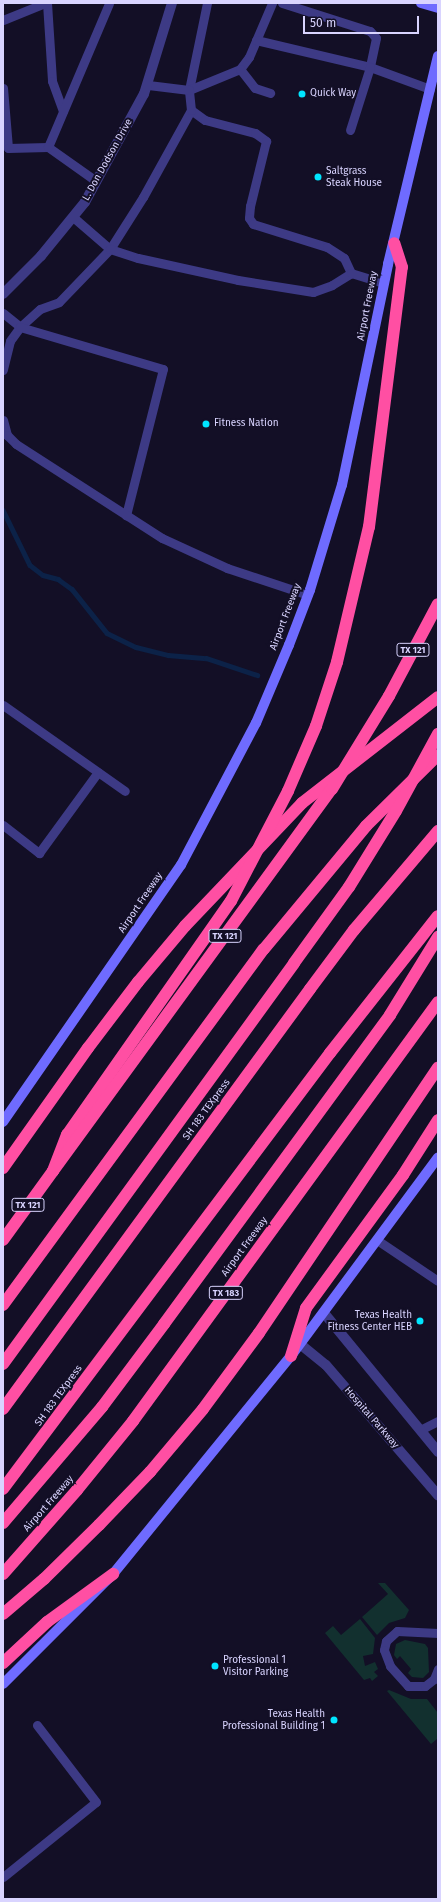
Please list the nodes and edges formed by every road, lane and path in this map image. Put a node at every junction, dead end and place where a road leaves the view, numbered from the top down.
1 (46, 3) edge
2 (109, 3) edge
3 (172, 3) edge
4 (207, 3) edge
5 (272, 3) edge
6 (282, 3) edge
7 (420, 3) edge
8 (438, 8) edge
9 (3, 20) edge
10 (256, 40) junction
11 (438, 56) edge
12 (370, 67) junction
13 (240, 69) junction
14 (148, 85) junction
15 (3, 88) edge
16 (189, 90) junction
17 (430, 90) junction
18 (270, 93) dead end
19 (190, 110) junction
20 (63, 111) junction
21 (350, 130) dead end
22 (48, 147) junction
23 (6, 148) edge
24 (96, 181) junction
25 (73, 217) junction
26 (394, 243) junction
27 (110, 248) junction
28 (351, 273) junction
29 (384, 283) junction
30 (3, 294) edge
31 (3, 313) edge
32 (20, 327) junction
33 (3, 370) edge
34 (3, 420) edge
35 (126, 515) junction
36 (308, 595) junction
37 (438, 604) edge
38 (438, 696) edge
39 (3, 705) edge
40 (438, 734) edge
41 (438, 755) edge
42 (98, 772) junction
43 (125, 791) dead end
44 (3, 825) edge
45 (438, 831) edge
46 (438, 916) edge
47 (438, 937) edge
48 (438, 1002) edge
49 (438, 1068) edge
50 (438, 1120) edge
51 (3, 1122) edge
52 (438, 1158) edge
53 (3, 1168) edge
54 (54, 1171) junction
55 (3, 1240) edge
56 (377, 1240) junction
57 (438, 1281) edge
58 (3, 1305) edge
59 (324, 1313) junction
60 (300, 1344) junction
61 (291, 1356) junction
62 (3, 1364) edge
63 (3, 1409) edge
64 (438, 1421) edge
65 (420, 1430) junction
66 (438, 1452) edge
67 (3, 1489) edge
68 (438, 1495) edge
69 (3, 1523) edge
70 (3, 1574) edge
71 (113, 1574) junction
72 (3, 1614) edge
73 (438, 1633) edge
74 (3, 1663) edge
75 (438, 1669) edge
76 (3, 1684) edge
77 (37, 1725) dead end
78 (3, 1877) edge

1 - 9 lane
1 - 20 lane
2 - 20 lane
3 - 14 street, L. Don Dodson Drive
4 - 16 lane
5 - 10 lane
6 - 12 lane
7 - 8 main road
10 - 12 lane
10 - 13 lane
11 - 17 main road, Airport Freeway
12 - 17 lane
12 - 21 lane
13 - 16 lane
13 - 18 lane
14 - 16 lane
14 - 24 street, L. Don Dodson Drive
15 - 23 lane
16 - 19 lane
17 - 26 main road, Airport Freeway
19 - 27 lane
19 - 28 lane
20 - 22 lane
22 - 23 lane
22 - 24 lane
24 - 25 street, L. Don Dodson Drive
25 - 27 lane
25 - 30 street, L. Don Dodson Drive
26 - 29 main road, Airport Freeway
26 - 54 highway, bridge
27 - 28 lane
27 - 32 lane
28 - 29 lane
29 - 36 main road, Airport Freeway
31 - 32 lane
32 - 33 lane
32 - 35 lane
34 - 35 lane
35 - 36 lane
36 - 51 main road, Airport Freeway
37 - 54 highway, TX 121, bridge
38 - 53 highway
39 - 42 lane
40 - 62 highway, bridge
41 - 58 highway
42 - 43 lane
42 - 44 lane
45 - 63 highway, SH 183 TEXpress
46 - 67 highway, SH 183 TEXpress
47 - 69 highway
48 - 70 highway, Airport Freeway / TX 183
49 - 72 highway
50 - 61 highway
52 - 56 main road
54 - 55 highway, TX 121
56 - 57 lane
56 - 59 main road
59 - 60 main road
59 - 65 street
60 - 61 main road
60 - 68 street, Hospital Parkway
61 - 71 main road
64 - 65 lane
65 - 66 street
71 - 74 highway
71 - 76 main road
73 - 75 lane
77 - 78 lane

